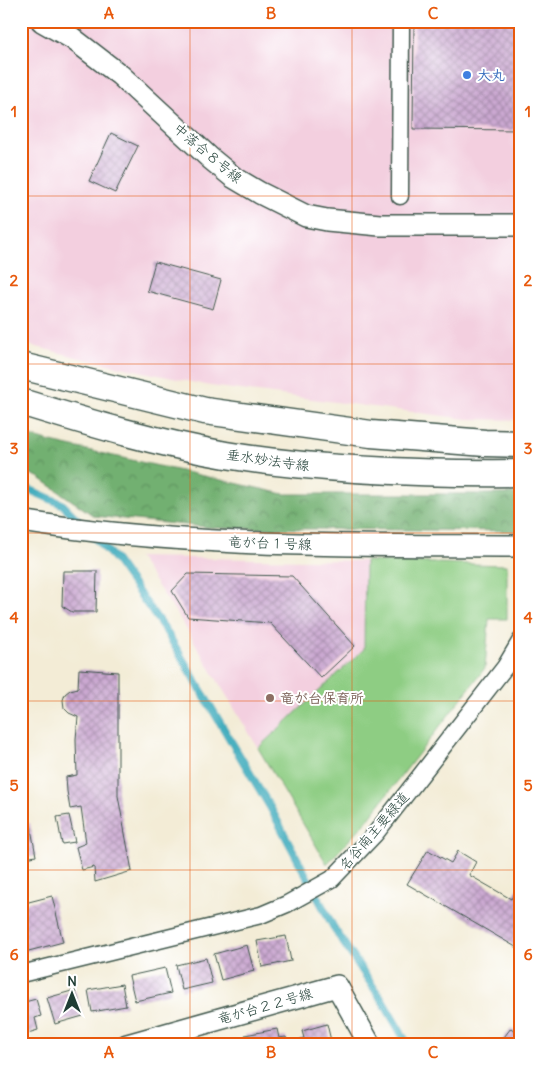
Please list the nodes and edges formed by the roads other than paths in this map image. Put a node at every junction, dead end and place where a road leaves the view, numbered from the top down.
1 (42, 21) edge
2 (401, 21) edge
3 (400, 196) dead end
4 (521, 225) edge
5 (21, 366) edge
6 (21, 402) edge
7 (521, 444) edge
8 (521, 473) edge
9 (21, 521) edge
10 (521, 546) edge
11 (521, 640) edge
12 (21, 974) edge
13 (127, 1045) edge
14 (370, 1045) edge

1 - 4 street, 中落合８号線
2 - 3 street
5 - 7 street
6 - 8 street, 垂水妙法寺線
9 - 10 street, 竜が台１号線
11 - 12 street, 名谷南主要緑道
13 - 14 street, 竜が台２２号線

